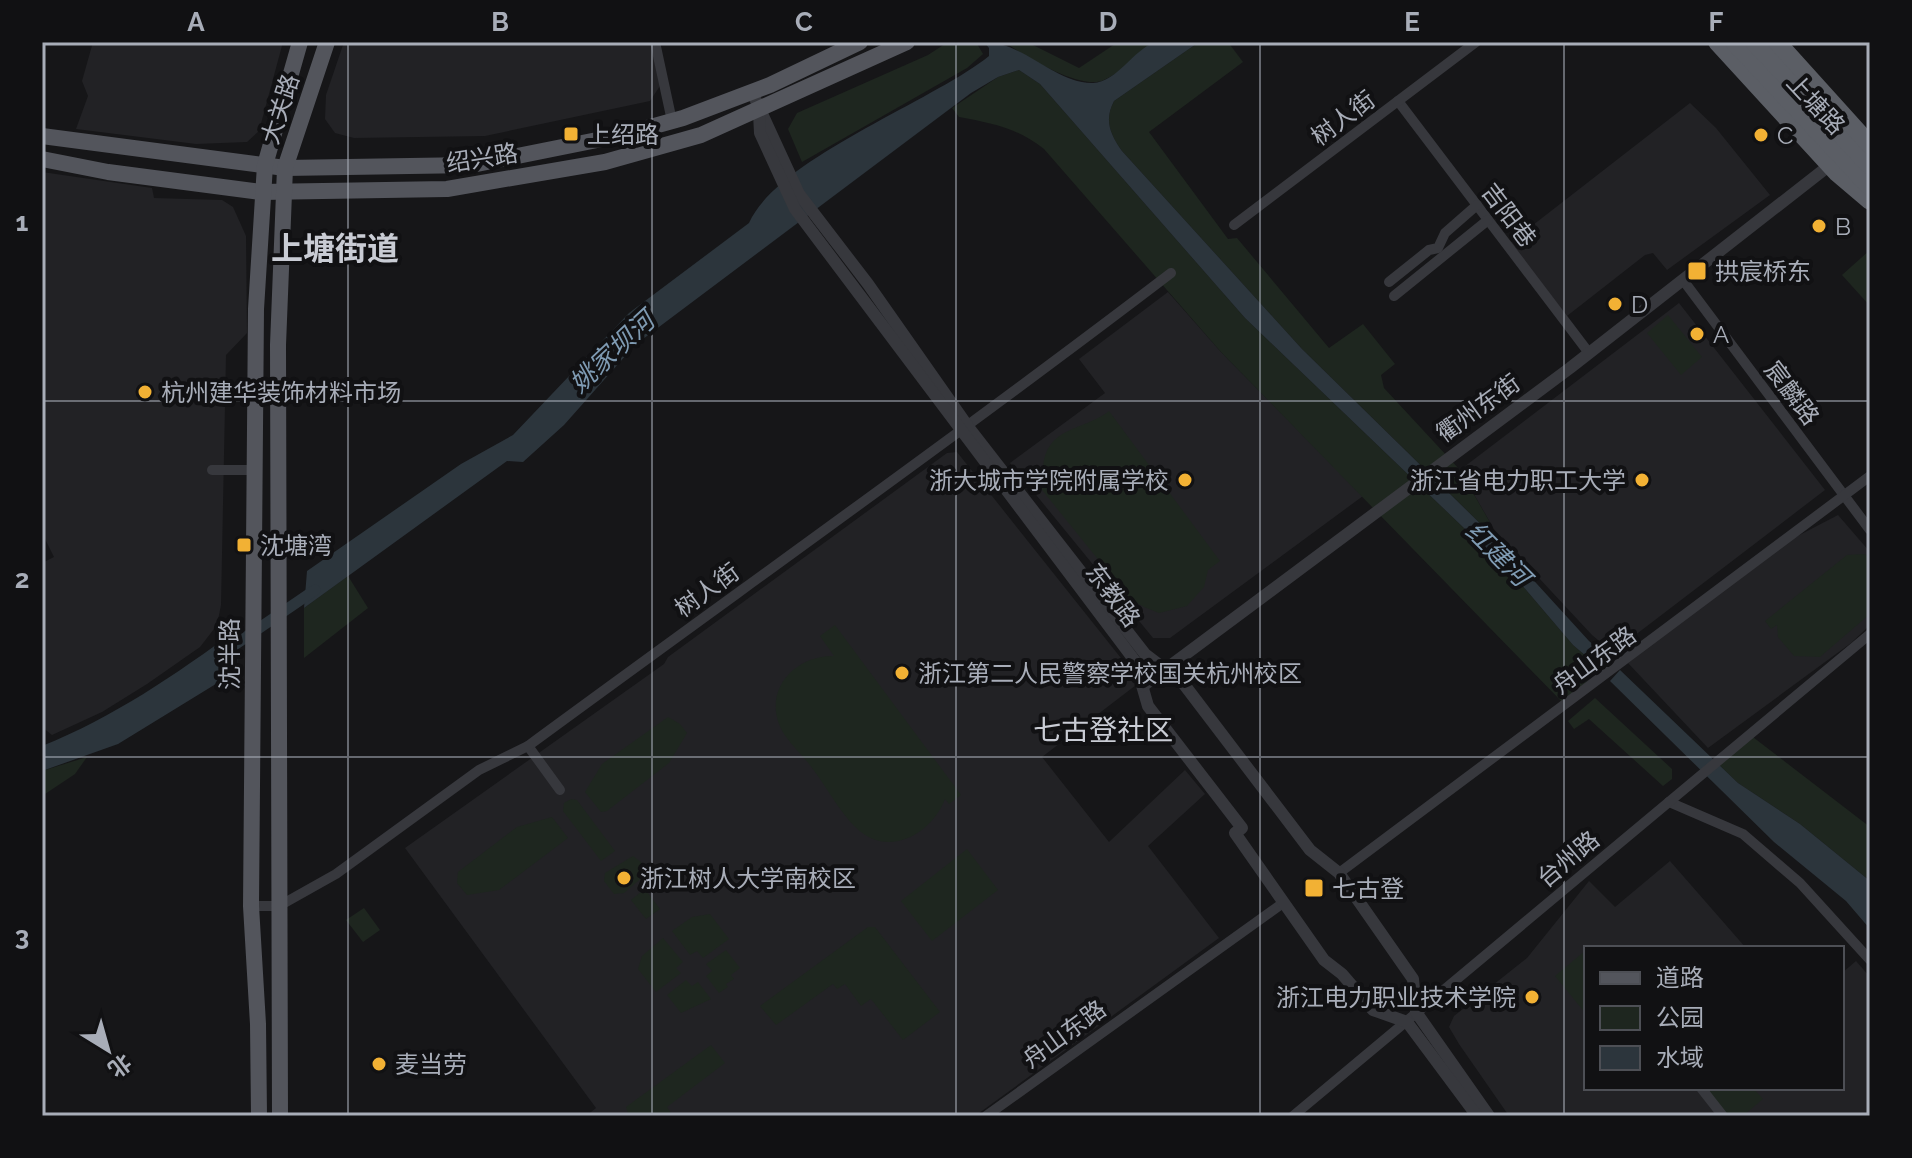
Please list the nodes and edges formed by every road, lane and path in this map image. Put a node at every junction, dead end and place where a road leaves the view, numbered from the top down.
1 (300, 42) edge
2 (327, 42) edge
3 (655, 42) edge
4 (860, 42) edge
5 (907, 42) edge
6 (1476, 42) edge
7 (1717, 42) edge
8 (1726, 42) edge
9 (1734, 42) edge
10 (1754, 42) edge
11 (1766, 42) edge
12 (1777, 42) edge
13 (752, 92) junction
14 (1398, 101) junction
15 (759, 111) junction
16 (672, 121) junction
17 (42, 136) edge
18 (1867, 143) edge
19 (42, 159) edge
20 (1836, 161) junction
21 (265, 165) junction
22 (1870, 166) edge
23 (285, 168) junction
24 (1870, 187) edge
25 (261, 192) junction
26 (286, 193) junction
27 (1870, 200) edge
28 (1477, 205) junction
29 (1488, 220) junction
30 (1234, 225) dead end
31 (1171, 273) dead end
32 (1683, 280) junction
33 (1389, 282) dead end
34 (1394, 296) dead end
35 (1589, 353) junction
36 (965, 430) junction
37 (212, 470) dead end
38 (254, 470) junction
39 (1870, 476) edge
40 (1844, 496) junction
41 (1870, 530) edge
42 (1870, 634) edge
43 (1165, 670) junction
44 (1143, 686) junction
45 (528, 746) junction
46 (560, 790) dead end
47 (1669, 802) junction
48 (1339, 873) junction
49 (1283, 903) junction
50 (251, 906) junction
51 (279, 906) junction
52 (1870, 960) edge
53 (1412, 1017) junction
54 (1703, 1090) edge
55 (259, 1116) edge
56 (280, 1116) edge
57 (986, 1116) edge
58 (1293, 1116) edge
59 (1477, 1116) edge
60 (1489, 1116) edge
61 (1723, 1116) edge

1 - 21 main road, 大关路
2 - 23 main road, 大关路
3 - 16 street
4 - 13 main road, 绍兴路
5 - 15 main road, 绍兴路
6 - 14 street, 树人街
7 - 27 highway, bridge
8 - 20 main road, 上塘路
9 - 24 highway, bridge
10 - 22 highway, bridge
11 - 18 main road, 上塘路
12 - 18 highway, bridge
13 - 15 street, 东教路
13 - 16 main road, 绍兴路
14 - 28 street, 吉阳巷
14 - 30 street, 树人街
15 - 26 main road, 绍兴路
15 - 36 street, 东教路
16 - 23 main road, 绍兴路
17 - 21 main road, 绍兴路
18 - 20 street
19 - 25 main road, 绍兴路
20 - 27 main road, 上塘路
20 - 32 street, 衢州东街
21 - 23 main road, 绍兴路
21 - 25 main road, 大关路
23 - 26 main road, 大关路
25 - 26 main road, 绍兴路
25 - 38 main road, 沈半路
26 - 51 main road, 沈半路
28 - 29 street, 吉阳巷
28 - 33 street
29 - 34 street
29 - 35 street, 吉阳巷
31 - 36 street, 树人街
32 - 35 street, 衢州东街
32 - 40 street, 宸麟路
35 - 43 street, 衢州东街
36 - 43 street, 东教路
36 - 44 street, 东教路
36 - 45 street, 树人街
37 - 38 street
38 - 50 main road, 沈半路
39 - 40 street, 舟山东路
40 - 41 street, 宸麟路
40 - 48 street, 舟山东路
42 - 47 street, 台州路
43 - 44 street, 衢州东街
43 - 48 street, 东教路
44 - 49 street, 东教路
45 - 46 street
45 - 51 street, 树人街
47 - 52 street
47 - 53 street, 台州路
48 - 53 street, 东教路
49 - 53 street, 东教路
49 - 57 street, 舟山东路
50 - 51 street, 树人街
50 - 55 main road, 沈半路
51 - 56 main road, 沈半路
53 - 58 street, 台州路
53 - 59 street, 东教路
53 - 60 street, 东教路
54 - 61 street

